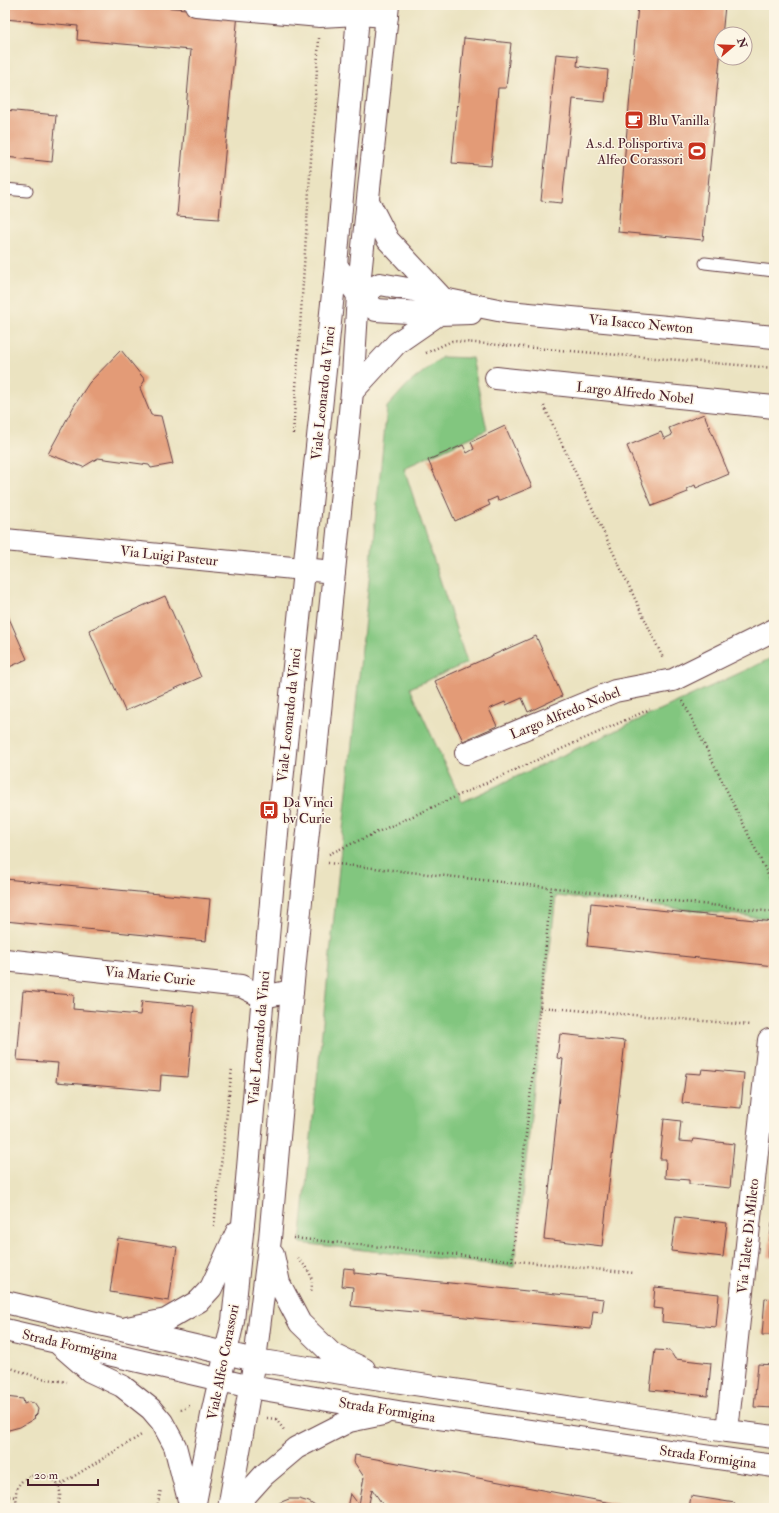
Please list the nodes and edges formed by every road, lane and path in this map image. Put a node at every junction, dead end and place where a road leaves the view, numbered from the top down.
1 (196, 5) edge
2 (358, 10) edge
3 (388, 11) edge
4 (320, 16) junction
5 (5, 190) edge
6 (27, 191) dead end
7 (368, 201) junction
8 (705, 263) dead end
9 (336, 265) junction
10 (774, 271) edge
11 (358, 295) junction
12 (441, 306) junction
13 (774, 337) edge
14 (422, 355) dead end
15 (774, 368) edge
16 (496, 378) dead end
17 (532, 382) junction
18 (352, 392) junction
19 (774, 407) edge
20 (293, 441) dead end
21 (5, 540) edge
22 (304, 569) junction
23 (334, 572) junction
24 (774, 630) edge
25 (673, 680) junction
26 (651, 708) dead end
27 (466, 753) dead end
28 (329, 854) dead end
29 (328, 863) dead end
30 (774, 887) edge
31 (551, 889) junction
32 (774, 912) edge
33 (5, 960) edge
34 (292, 991) junction
35 (263, 997) junction
36 (540, 1007) junction
37 (761, 1033) joint
38 (232, 1063) dead end
39 (244, 1214) junction
40 (213, 1233) dead end
41 (293, 1238) dead end
42 (270, 1239) junction
43 (296, 1256) dead end
44 (512, 1261) junction
45 (634, 1273) dead end
46 (310, 1296) dead end
47 (5, 1302) edge
48 (120, 1329) junction
49 (5, 1330) edge
50 (57, 1342) junction
51 (226, 1353) junction
52 (255, 1360) junction
53 (5, 1366) edge
54 (383, 1379) junction
55 (220, 1380) junction
56 (71, 1382) dead end
57 (250, 1387) junction
58 (404, 1413) junction
59 (148, 1431) dead end
60 (727, 1431) junction
61 (774, 1437) edge
62 (774, 1466) edge
63 (58, 1486) junction
64 (161, 1488) dead end
65 (5, 1496) edge
66 (16, 1497) junction
67 (19, 1508) edge
68 (57, 1508) edge
69 (157, 1508) edge
70 (191, 1508) edge
71 (194, 1508) edge
72 (229, 1508) edge
73 (237, 1508) edge

1 - 4 street, Viale Leonardo da Vinci
2 - 3 street, Viale Leonardo da Vinci
2 - 4 street, Viale Leonardo da Vinci
2 - 9 street, Viale Leonardo da Vinci
3 - 7 street, Viale Leonardo da Vinci
4 - 20 path
5 - 6 lane
7 - 11 street, Viale Leonardo da Vinci
7 - 12 street
8 - 10 lane
9 - 11 street
9 - 22 street, Viale Leonardo da Vinci
11 - 12 street, Via Isacco Newton
11 - 18 street, Viale Leonardo da Vinci
12 - 13 street, Via Isacco Newton
12 - 18 street
14 - 15 path
16 - 17 street, Largo Alfredo Nobel
17 - 19 street, Largo Alfredo Nobel
17 - 25 path
18 - 23 street, Viale Leonardo da Vinci
21 - 22 street, Via Luigi Pasteur
22 - 23 street, Via Luigi Pasteur
22 - 35 street, Viale Leonardo da Vinci
23 - 34 street, Viale Leonardo da Vinci
24 - 25 street, Largo Alfredo Nobel
25 - 27 street, Largo Alfredo Nobel
25 - 30 path
26 - 28 path
29 - 31 path
31 - 32 path
31 - 36 path
33 - 35 street, Via Marie Curie
34 - 35 street
34 - 42 street, Viale Leonardo da Vinci
35 - 39 street, Viale Leonardo da Vinci
36 - 37 path
36 - 44 path
37 - 60 street, Via Talete Di Mileto
38 - 40 path
39 - 48 street
39 - 51 street, Viale Alfeo Corassori
41 - 44 path
42 - 52 street, Viale Alfeo Corassori
42 - 54 street
43 - 46 path
44 - 45 path
47 - 48 street, Strada Formigina
48 - 51 street, Strada Formigina
49 - 50 street, Strada Formigina
50 - 55 street, Strada Formigina
50 - 70 street
51 - 52 street, Strada Formigina
51 - 55 street, Viale Alfeo Corassori
52 - 54 street, Strada Formigina
52 - 57 street, Viale Alfeo Corassori
53 - 56 path
54 - 60 street, Strada Formigina
55 - 57 street, Strada Formigina
55 - 71 street, Viale Alfeo Corassori
57 - 58 street, Strada Formigina
57 - 72 street, Viale Alfeo Corassori
58 - 62 street, Strada Formigina
58 - 73 street
59 - 63 path
60 - 61 street, Strada Formigina
63 - 66 path
63 - 68 path
64 - 69 path
65 - 66 path
66 - 67 path

